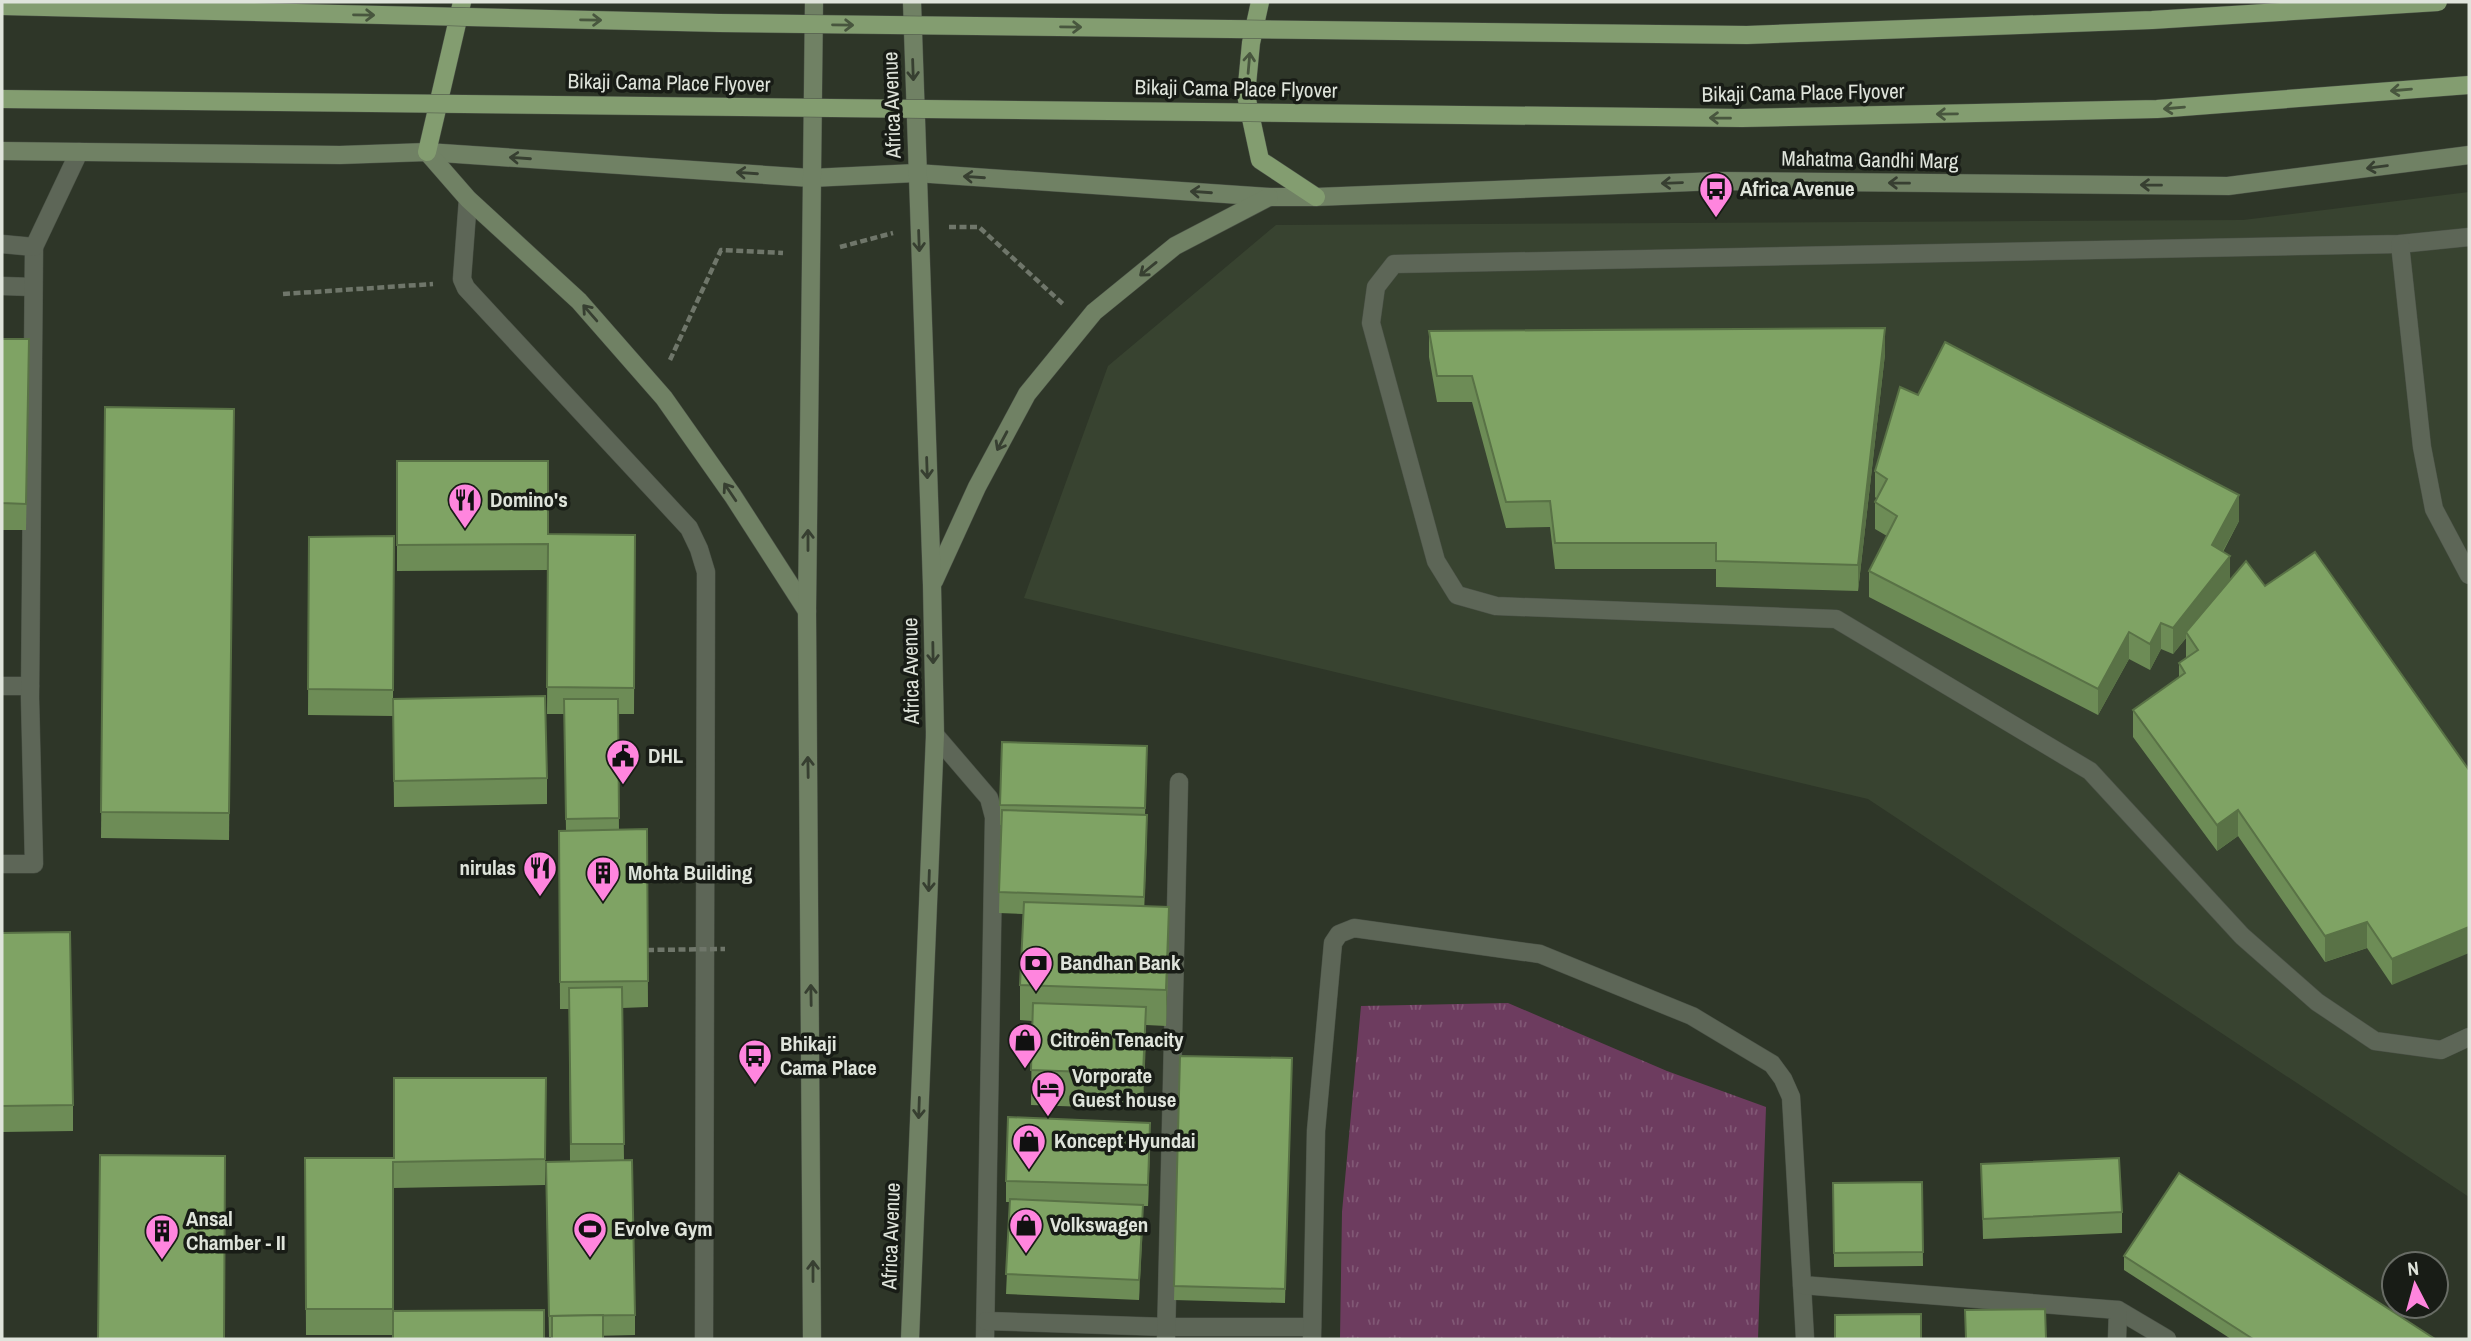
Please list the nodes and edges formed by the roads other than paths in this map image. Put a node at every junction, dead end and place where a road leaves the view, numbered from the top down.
1 (462, 2) edge
2 (814, 2) edge
3 (912, 2) edge
4 (1260, 2) edge
5 (2438, 2) edge
6 (2, 6) edge
7 (2469, 85) edge
8 (2, 99) edge
9 (2, 151) edge
10 (79, 152) junction
11 (426, 152) junction
12 (2469, 155) edge
13 (916, 173) junction
14 (811, 178) junction
15 (1269, 197) junction
16 (1316, 197) junction
17 (468, 199) junction
18 (2469, 237) edge
19 (2, 244) edge
20 (2400, 244) junction
21 (34, 247) junction
22 (2, 286) edge
23 (33, 287) junction
24 (2469, 575) edge
25 (932, 585) junction
26 (807, 611) junction
27 (2, 686) edge
28 (30, 686) junction
29 (935, 736) junction
30 (1180, 782) dead end
31 (2, 864) edge
32 (2469, 1037) edge
33 (1802, 1285) junction
34 (2118, 1310) junction
35 (986, 1321) junction
36 (1166, 1333) edge
37 (1312, 1333) edge
38 (704, 1339) edge
39 (812, 1339) edge
40 (909, 1339) edge
41 (985, 1339) edge
42 (1805, 1339) edge
43 (2118, 1339) edge
44 (2167, 1339) edge

1 - 11 main road
2 - 14 main road
3 -> 13 main road, Africa Avenue
16 -> 4 main road
6 -> 5 main road, bridge
7 -> 8 main road, Bikaji Cama Place Flyover, bridge
9 - 10 main road, Mahatma Gandhi Marg
10 - 11 main road, Mahatma Gandhi Marg
10 - 21 street
14 -> 11 main road, Mahatma Gandhi Marg
11 - 17 main road
12 -> 16 main road, Mahatma Gandhi Marg
13 - 14 main road, Mahatma Gandhi Marg
15 -> 13 main road, Mahatma Gandhi Marg
13 -> 25 main road, Africa Avenue
26 -> 14 main road
15 - 16 main road, Mahatma Gandhi Marg
15 -> 25 main road
26 -> 17 main road
17 - 38 street
18 - 20 street
19 - 21 street
20 - 24 street
20 - 32 street
21 - 23 street
22 - 23 street
23 - 28 street
25 -> 29 main road, Africa Avenue
39 -> 26 main road
27 - 28 street
28 - 31 street
29 - 35 street
29 -> 40 main road, Africa Avenue
30 - 36 street
33 - 34 street
33 - 37 street
33 - 42 street
34 - 43 street
34 - 44 street
35 - 36 street
35 - 41 street
36 - 37 street

